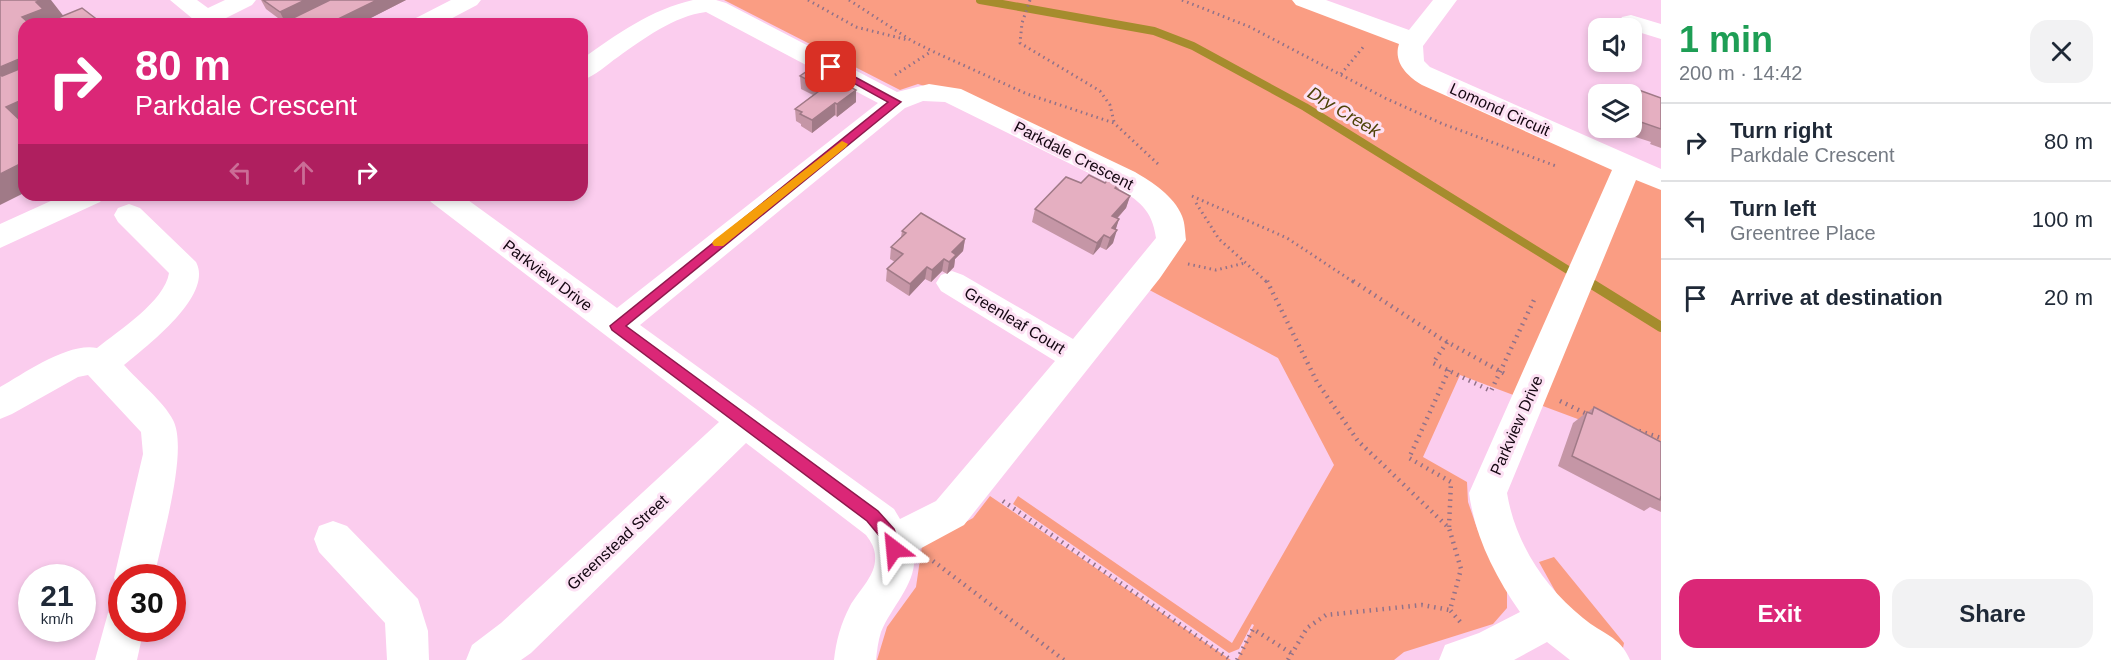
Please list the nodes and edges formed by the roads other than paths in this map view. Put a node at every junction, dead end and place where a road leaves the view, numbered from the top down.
1 (182, 0) edge
2 (244, 0) edge
3 (469, 0) edge
4 (1304, 0) edge
5 (1445, 0) edge
6 (206, 18) edge
7 (217, 18) edge
8 (434, 18) edge
9 (1642, 26) edge
10 (1661, 32) edge
11 (1415, 41) junction
12 (588, 67) edge
13 (895, 89) junction
14 (1628, 166) junction
15 (1661, 180) edge
16 (78, 201) edge
17 (449, 201) edge
18 (56, 212) junction
19 (129, 215) dead end
20 (0, 237) edge
21 (0, 247) edge
22 (952, 283) dead end
23 (617, 326) junction
24 (1078, 358) junction
25 (101, 365) junction
26 (0, 404) edge
27 (745, 421) junction
28 (333, 539) dead end
29 (892, 543) junction
30 (137, 564) edge
31 (1552, 617) junction
32 (120, 642) edge
33 (1473, 656) edge
34 (116, 660) edge
35 (408, 660) edge
36 (487, 660) edge
37 (855, 660) edge
38 (1609, 660) edge

1 - 6 street
2 - 7 street
3 - 8 street
4 - 11 street
5 - 11 street
9 - 10 street
11 - 14 street, Lomond Circuit
12 - 13 street
13 - 23 street, Parkdale Crescent
13 - 24 street, Parkdale Crescent
14 - 15 street, Lomond Circuit
14 - 31 street, Parkview Drive
16 - 18 street
17 - 23 street, Parkview Drive
18 - 20 street
18 - 21 street
19 - 25 street
22 - 24 street, Greenleaf Court
23 - 27 street, Parkview Drive
24 - 29 street, Parkdale Crescent
25 - 26 street
25 - 30 street
27 - 29 street, Parkview Drive
27 - 36 street, Greenstead Street
28 - 35 street
29 - 37 street
31 - 33 street
31 - 38 street, Parkview Drive
32 - 34 street

